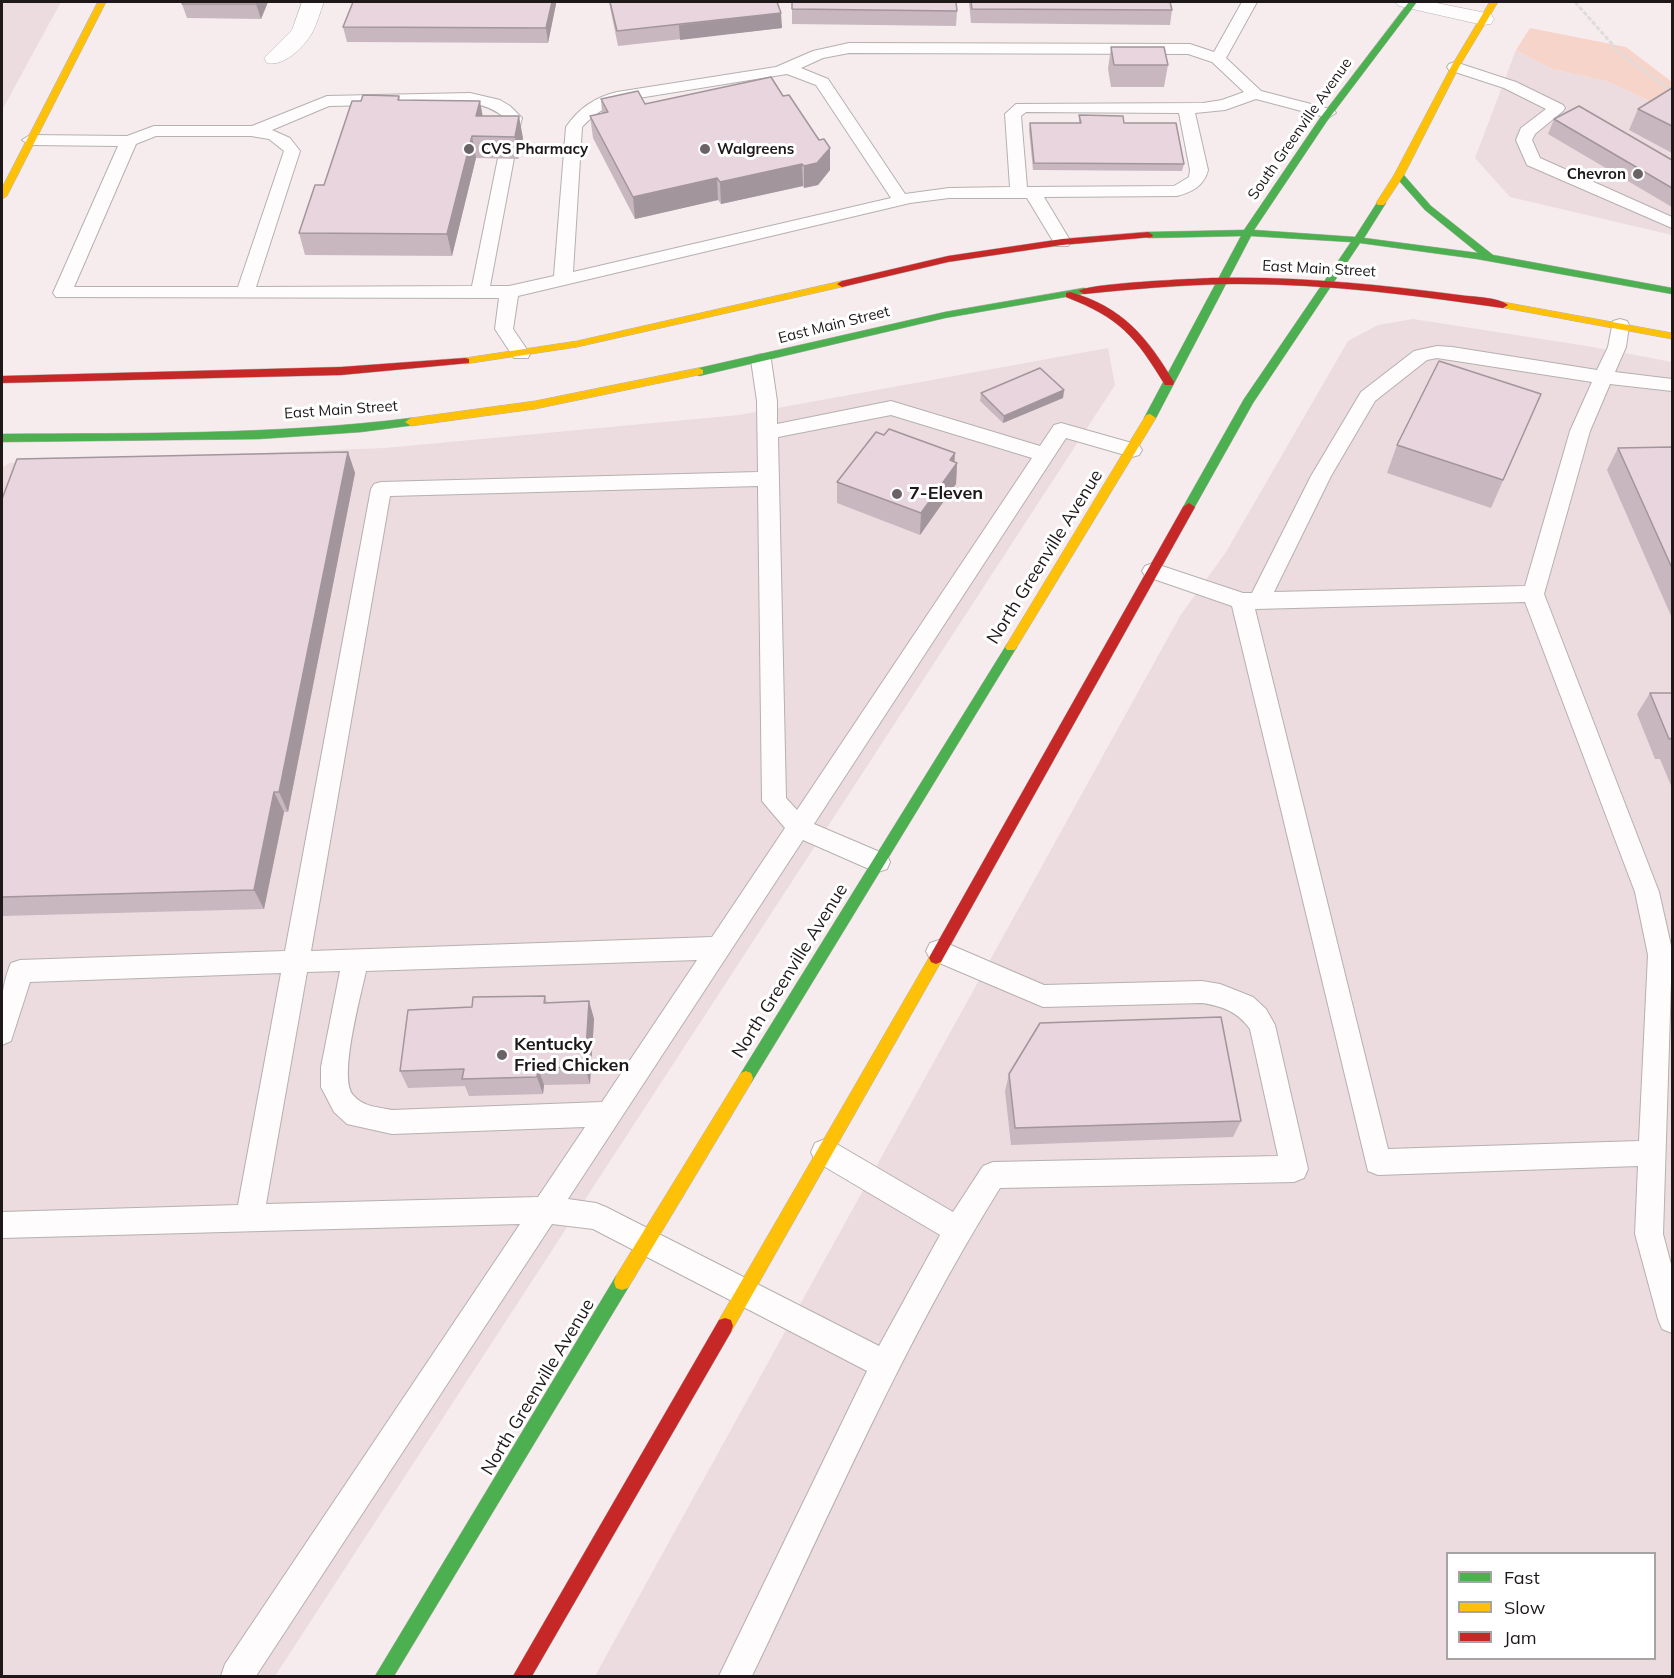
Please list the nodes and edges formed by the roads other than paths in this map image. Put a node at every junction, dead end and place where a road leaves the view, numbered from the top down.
1 (102, 2) edge
2 (313, 2) edge
3 (1249, 2) edge
4 (1411, 2) edge
5 (1488, 10) edge
6 (275, 58) dead end
7 (1218, 59) junction
8 (1455, 67) junction
9 (786, 69) junction
10 (1255, 94) junction
11 (1186, 108) junction
12 (1328, 112) junction
13 (255, 131) junction
14 (510, 138) edge
15 (30, 140) junction
16 (129, 141) junction
17 (506, 158) edge
18 (1399, 175) junction
19 (1026, 193) junction
20 (2, 196) edge
21 (901, 200) junction
22 (1672, 223) edge
23 (1248, 232) junction
24 (1062, 242) junction
25 (1356, 242) junction
26 (1490, 257) junction
27 (563, 280) junction
28 (1222, 282) junction
29 (1329, 285) junction
30 (1672, 291) edge
31 (509, 292) junction
32 (245, 293) junction
33 (480, 293) junction
34 (1065, 294) junction
35 (1620, 325) junction
36 (1672, 336) edge
37 (522, 359) junction
38 (761, 360) junction
39 (1602, 377) junction
40 (2, 380) edge
41 (1169, 382) junction
42 (1672, 386) edge
43 (768, 432) junction
44 (2, 438) edge
45 (1132, 450) junction
46 (1045, 455) junction
47 (768, 479) junction
48 (1153, 571) junction
49 (1533, 594) junction
50 (1250, 601) junction
51 (799, 828) junction
52 (878, 862) junction
53 (720, 948) junction
54 (939, 951) junction
55 (355, 961) junction
56 (296, 963) junction
57 (2, 1033) edge
58 (610, 1114) junction
59 (825, 1152) junction
60 (1652, 1153) junction
61 (546, 1210) junction
62 (250, 1217) junction
63 (2, 1225) edge
64 (958, 1230) junction
65 (646, 1242) junction
66 (744, 1293) junction
67 (1672, 1319) edge
68 (885, 1365) junction
69 (237, 1677) edge
70 (384, 1677) edge
71 (522, 1677) edge
72 (735, 1677) edge

1 - 15 main road
2 - 6 street
3 - 7 lane
4 - 5 street
4 - 12 main road, South Greenville Avenue
5 - 8 main road
7 - 9 lane
7 - 10 lane
8 - 18 main road
8 - 22 lane
9 - 21 lane
9 - 27 lane
10 - 11 lane
10 - 12 lane
11 - 19 lane
11 - 19 lane
12 - 23 main road, South Greenville Avenue
13 - 14 lane
13 - 16 lane
13 - 32 lane
15 - 16 lane
15 - 20 main road
16 - 32 lane
17 - 33 lane
18 - 25 main road
18 - 26 main road
19 - 21 lane
19 - 24 lane
21 - 27 lane
23 - 24 main road, East Main Street
23 - 25 main road, East Main Street
23 - 28 main road, South Greenville Avenue
24 - 37 main road, East Main Street
25 - 26 main road, East Main Street
25 - 29 main road
26 - 30 main road, East Main Street
27 - 31 lane
28 - 29 main road, East Main Street
28 - 34 main road, East Main Street
28 - 41 main road, North Greenville Avenue
29 - 35 main road, East Main Street
29 - 48 main road
31 - 33 lane
31 - 37 lane
32 - 33 lane
34 - 38 main road, East Main Street
34 - 41 main road
35 - 36 main road, East Main Street
35 - 39 lane
37 - 40 main road, East Main Street
38 - 43 lane
38 - 44 main road, East Main Street
39 - 42 lane
39 - 49 lane
39 - 50 lane
41 - 45 main road, North Greenville Avenue
43 - 46 lane
43 - 47 lane
45 - 46 lane
45 - 52 main road, North Greenville Avenue
46 - 51 lane
47 - 51 lane
47 - 56 lane
48 - 50 lane
48 - 54 main road
49 - 50 lane
49 - 60 lane
50 - 60 lane
51 - 52 lane
51 - 53 lane
52 - 65 main road, North Greenville Avenue
53 - 55 lane
53 - 58 lane
54 - 59 main road
54 - 64 lane
55 - 56 lane
55 - 58 lane
56 - 57 lane
56 - 62 lane
58 - 61 lane
59 - 64 lane
59 - 66 main road
60 - 67 lane
61 - 62 lane
61 - 65 lane
61 - 69 lane
62 - 63 lane
64 - 68 lane
65 - 66 lane
65 - 70 main road, North Greenville Avenue
66 - 68 lane
66 - 71 main road
68 - 72 lane

